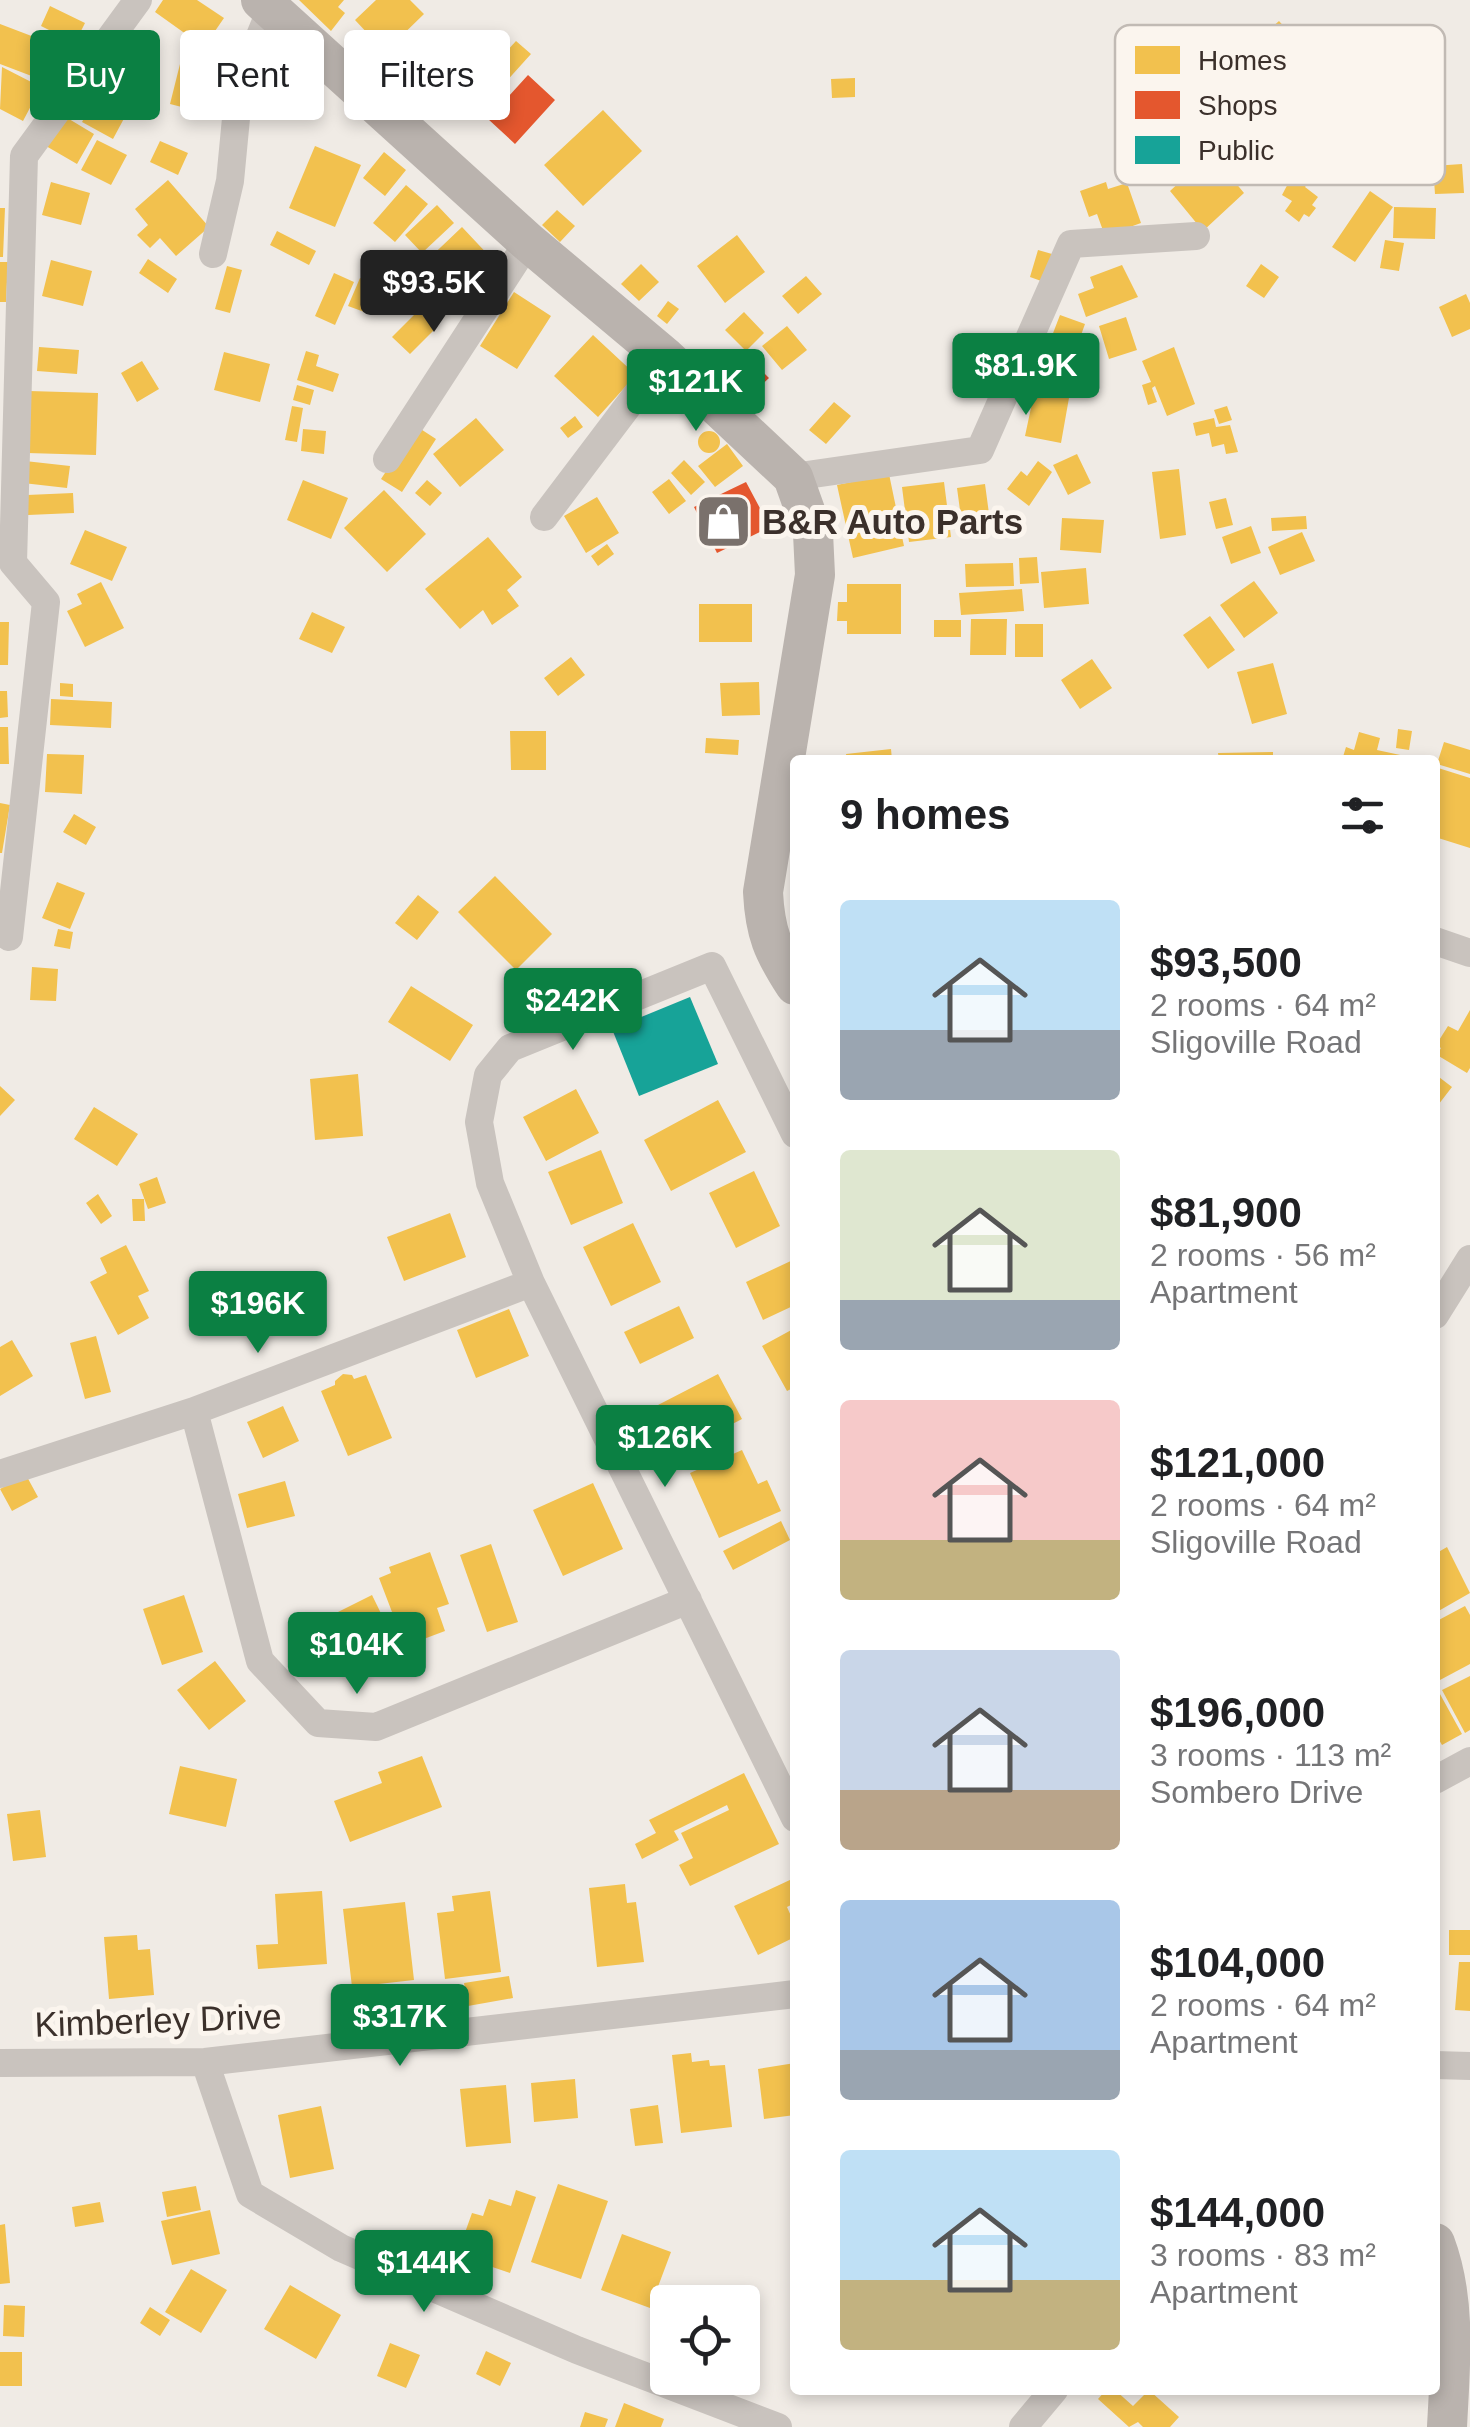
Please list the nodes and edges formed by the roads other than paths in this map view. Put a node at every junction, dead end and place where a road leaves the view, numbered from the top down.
1 (138, 0) edge
2 (266, 4) edge
3 (1196, 236) dead end
4 (528, 242) junction
5 (213, 254) dead end
6 (666, 357) junction
7 (387, 459) dead end
8 (793, 477) junction
9 (544, 517) dead end
10 (9, 937) dead end
11 (1440, 943) edge
12 (1470, 953) edge
13 (790, 977) edge
14 (790, 1124) edge
15 (1470, 1259) edge
16 (531, 1282) junction
17 (1440, 1308) edge
18 (194, 1411) junction
19 (0, 1474) edge
20 (688, 1600) junction
21 (1470, 1761) edge
22 (1440, 1777) edge
23 (790, 1808) edge
24 (790, 1995) edge
25 (205, 2062) junction
26 (0, 2064) edge
27 (1440, 2065) edge
28 (1470, 2066) edge
29 (1440, 2256) edge
30 (1460, 2339) edge
31 (1050, 2395) edge
32 (778, 2427) edge
33 (1023, 2427) edge
34 (1447, 2427) edge

1 - 10 street
2 - 4 street
2 - 5 street
3 - 8 street
4 - 6 street
4 - 7 street
6 - 8 street
6 - 9 street
8 - 13 street
11 - 12 street
14 - 16 street
15 - 17 street
16 - 18 street
16 - 20 street
18 - 19 street
18 - 20 street
20 - 23 street
21 - 22 street
24 - 25 street, Kimberley Drive
25 - 26 street, Kimberley Drive
25 - 32 street
27 - 28 street
29 - 30 street
30 - 34 street
31 - 33 street

